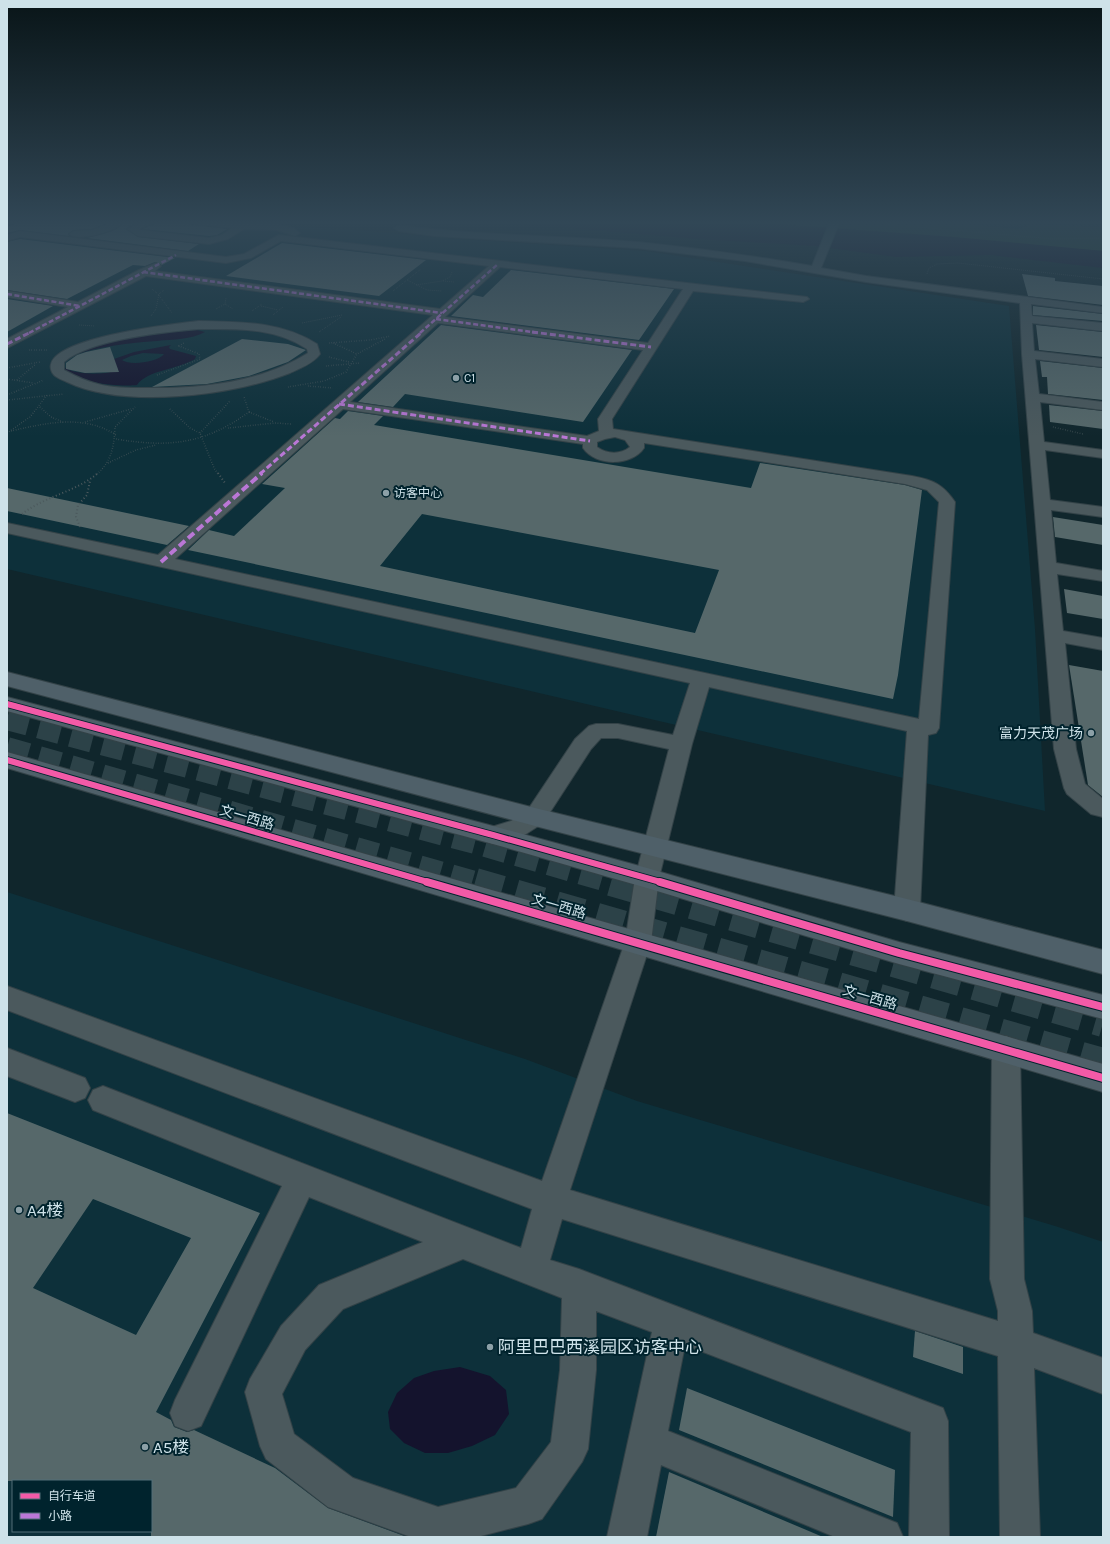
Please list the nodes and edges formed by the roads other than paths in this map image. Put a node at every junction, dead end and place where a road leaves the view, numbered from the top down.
1 (105, 293) edge
2 (291, 293) edge
3 (465, 293) edge
4 (686, 293) edge
5 (748, 293) edge
6 (970, 293) edge
7 (7, 294) edge
8 (804, 299) dead end
9 (1025, 300) junction
10 (80, 306) junction
11 (1103, 310) edge
12 (439, 316) junction
13 (1026, 319) junction
14 (1103, 327) edge
15 (7, 344) edge
16 (651, 347) junction
17 (1028, 354) junction
18 (1103, 363) edge
19 (138, 392) joint
20 (1032, 397) junction
21 (340, 404) junction
22 (1103, 406) edge
23 (606, 434) junction
24 (630, 437) junction
25 (590, 441) junction
26 (1037, 445) junction
27 (1103, 454) edge
28 (1042, 504) junction
29 (1103, 512) edge
30 (7, 528) edge
31 (161, 562) junction
32 (1048, 567) junction
33 (1103, 576) edge
34 (1054, 635) junction
35 (1103, 644) edge
36 (7, 679) edge
37 (701, 679) junction
38 (7, 704) edge
39 (918, 726) junction
40 (682, 744) junction
41 (7, 760) edge
42 (1103, 808) edge
43 (535, 817) junction
44 (494, 835) junction
45 (655, 847) junction
46 (647, 878) junction
47 (907, 910) junction
48 (638, 942) junction
49 (1103, 962) edge
50 (7, 998) edge
51 (1103, 1007) edge
52 (1006, 1049) junction
53 (7, 1062) edge
54 (1103, 1078) edge
55 (302, 1178) junction
56 (551, 1200) junction
57 (464, 1242) junction
58 (531, 1269) junction
59 (579, 1286) junction
60 (672, 1322) junction
61 (1016, 1344) junction
62 (1103, 1376) edge
63 (188, 1413) dead end
64 (647, 1441) junction
65 (627, 1537) edge
66 (883, 1537) edge
67 (929, 1537) edge
68 (1020, 1537) edge

1 - 10 street
2 - 12 street
3 - 12 street
4 - 16 street
5 - 8 street
6 - 9 street
7 - 10 street
9 - 11 street
9 - 13 street
10 - 15 street
12 - 16 street
12 - 21 street
13 - 14 street
13 - 17 street
16 - 23 street
17 - 18 street
17 - 20 street
19 - 19 street
20 - 22 street
20 - 26 street
21 - 25 street
21 - 31 street
23 - 24 street
23 - 25 street
24 - 25 street
24 - 39 street
26 - 27 street
26 - 28 street
28 - 29 street
28 - 32 street
30 - 31 street
31 - 37 street
32 - 33 street
32 - 34 street
34 - 35 street
34 - 42 street
36 - 43 main road
37 - 39 street
37 - 40 street
38 - 44 main road
39 - 47 street
40 - 43 street
40 - 45 street
41 - 48 main road, 文一西路
43 - 44 street
43 - 45 main road
43 - 46 main road
44 - 46 main road
45 - 46 street
45 - 47 main road
46 - 48 street
46 - 51 main road
47 - 49 main road
48 - 52 main road, 文一西路
48 - 56 street
50 - 56 street
52 - 54 main road, 文一西路
52 - 61 street
53 - 55 street
55 - 57 street
55 - 63 street
56 - 58 street
56 - 61 street
57 - 58 street
57 - 59 street
58 - 59 street
59 - 60 street
60 - 64 street
60 - 67 street
61 - 62 street
61 - 68 street
64 - 65 street
64 - 66 street

